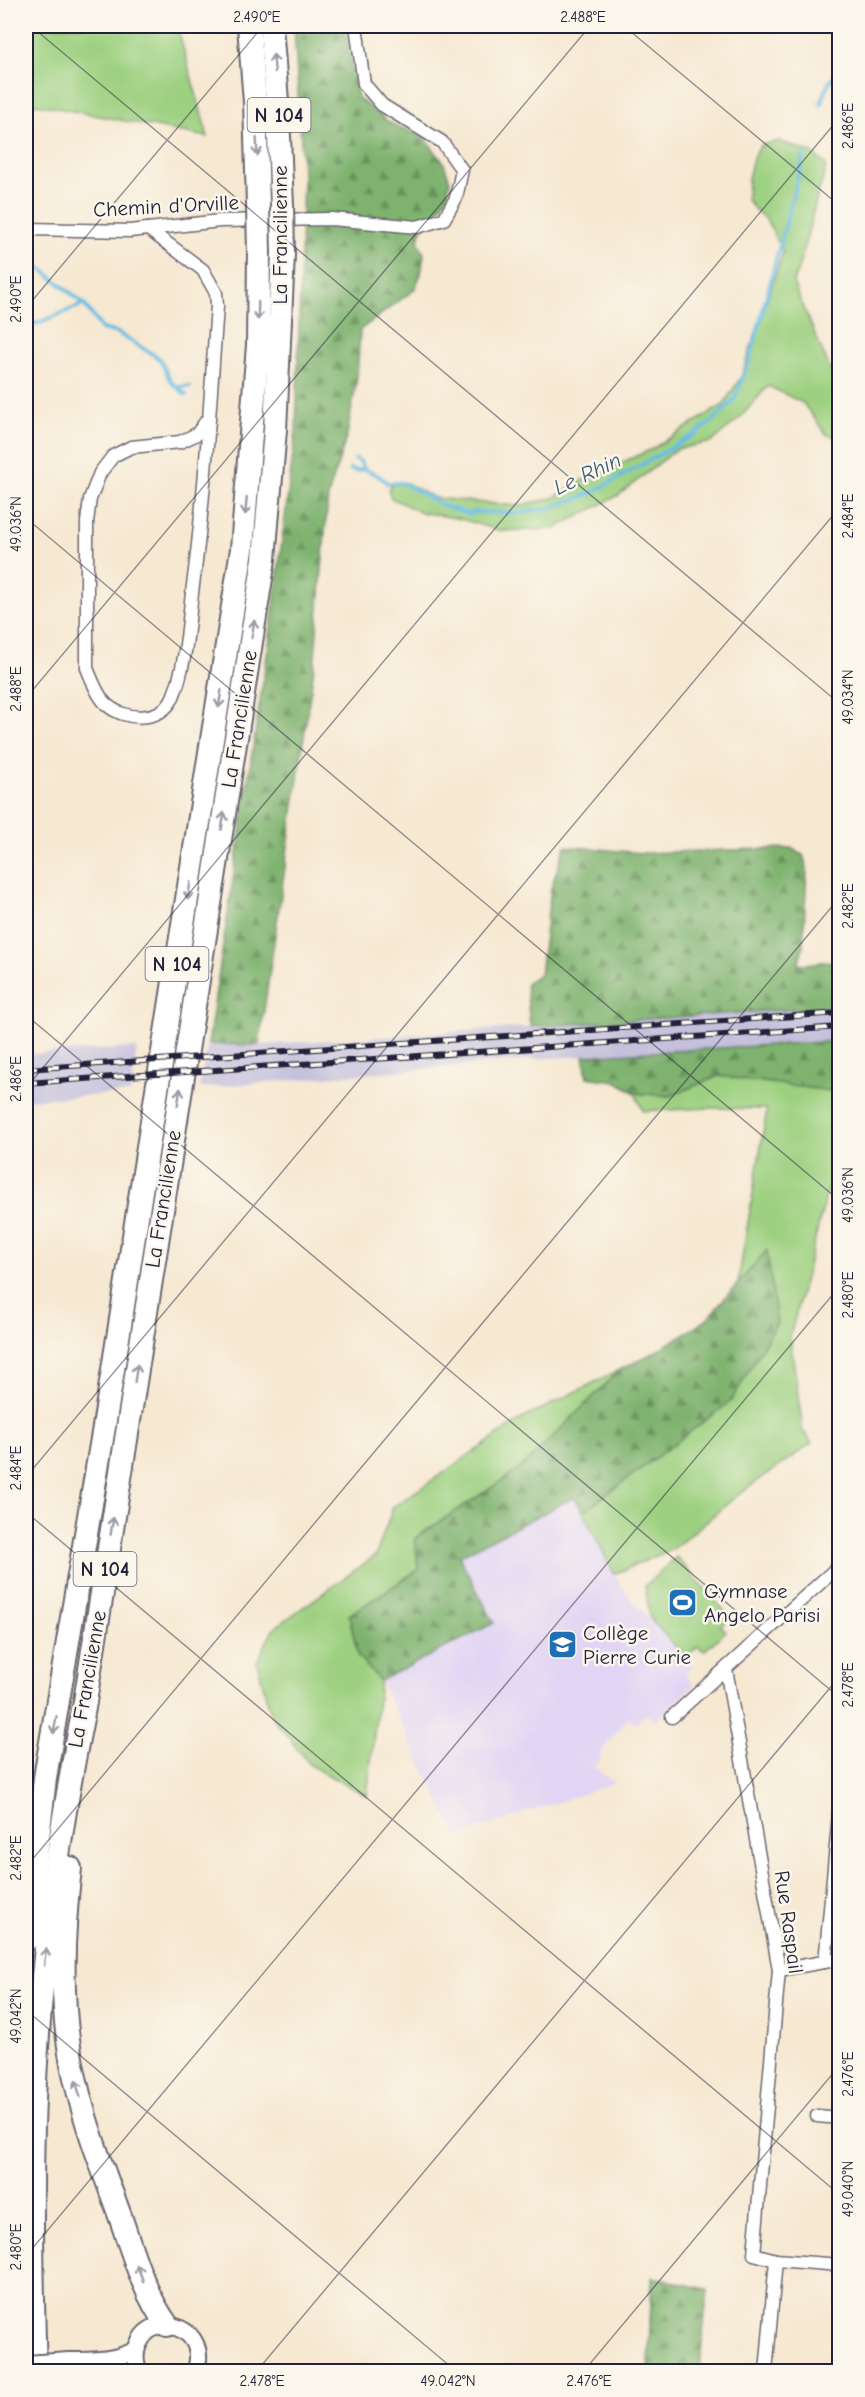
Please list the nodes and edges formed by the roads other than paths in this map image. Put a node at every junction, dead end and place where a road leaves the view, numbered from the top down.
1 (249, 26) edge
2 (271, 26) edge
3 (356, 26) edge
4 (26, 229) edge
5 (148, 229) junction
6 (209, 417) junction
7 (840, 1565) edge
8 (726, 1669) junction
9 (84, 1708) junction
10 (672, 1718) dead end
11 (45, 1778) junction
12 (840, 1803) edge
13 (26, 1847) edge
14 (26, 1940) edge
15 (840, 1959) edge
16 (825, 1962) junction
17 (779, 1970) junction
18 (817, 2116) dead end
19 (840, 2118) edge
20 (776, 2260) junction
21 (840, 2265) edge
22 (167, 2325) junction
23 (136, 2350) junction
24 (69, 2361) junction
25 (26, 2364) edge
26 (35, 2372) edge
27 (137, 2372) edge
28 (195, 2372) edge
29 (766, 2372) edge

1 -> 11 highway, La Francilienne / N 104, bridge
9 -> 2 highway, La Francilienne / N 104, bridge
3 - 5 street, Chemin d'Orville
4 - 5 street, Chemin d'Orville
5 - 6 street
6 - 6 street
7 - 8 street
8 - 10 street
8 - 17 street, Rue Raspail
22 -> 9 highway
26 -> 9 highway, La Francilienne / N 104
11 - 13 highway
11 - 14 highway, La Francilienne / N 104
12 - 16 street
15 - 16 street
16 - 17 street
17 - 20 street, Rue Raspail
18 - 19 street
20 - 21 street
20 - 29 street
22 - 23 street
22 - 28 street
23 - 24 street
23 - 27 street
24 - 25 street, bridge
24 - 27 street

